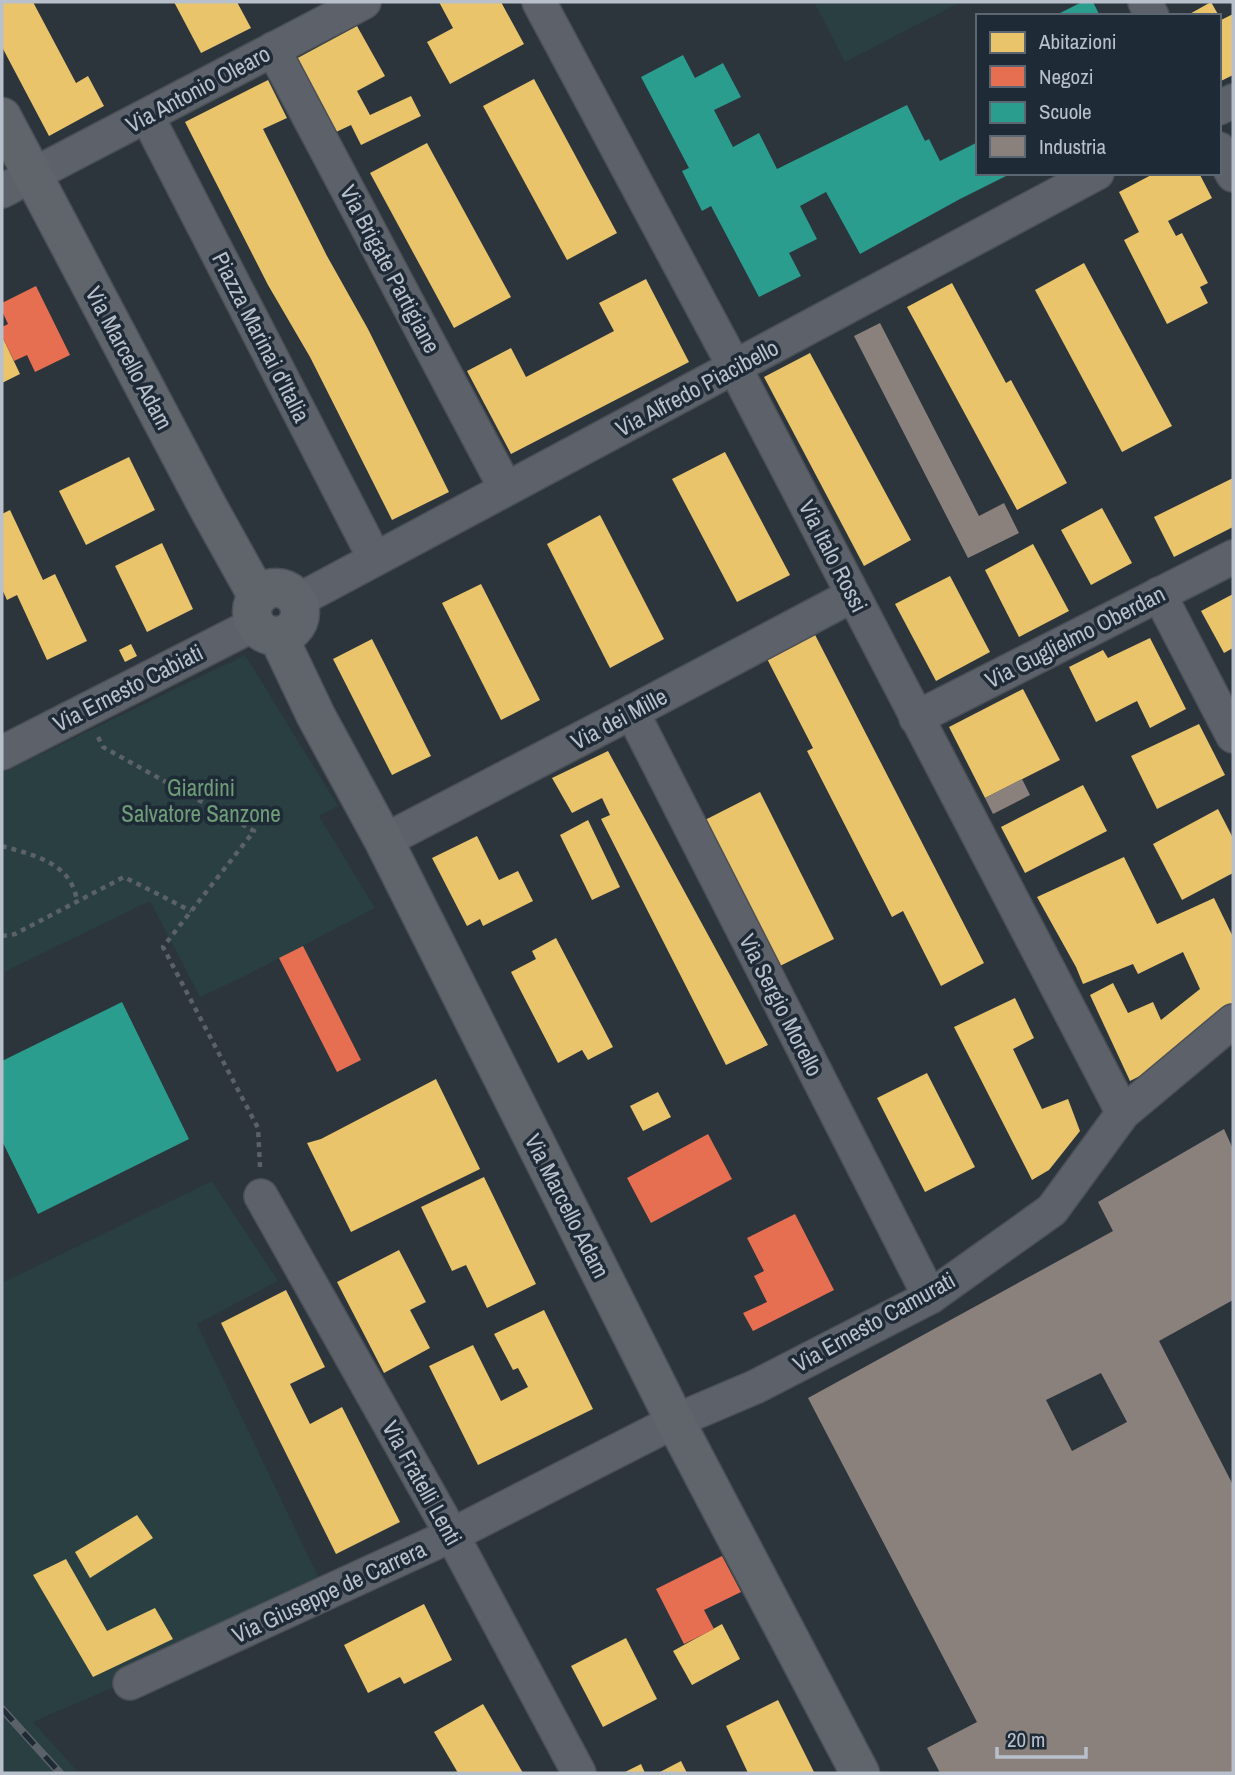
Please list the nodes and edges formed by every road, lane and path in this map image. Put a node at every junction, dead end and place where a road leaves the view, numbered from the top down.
1 (363, 2) edge
2 (539, 2) edge
3 (274, 49) junction
4 (147, 116) junction
5 (2, 117) edge
6 (1221, 153) edge
7 (1093, 175) edge
8 (1233, 175) edge
9 (17, 183) edge
10 (735, 368) junction
11 (506, 489) junction
12 (1233, 557) edge
13 (375, 559) junction
14 (1159, 594) junction
15 (853, 595) junction
16 (297, 601) joint
17 (264, 619) junction
18 (83, 711) junction
19 (632, 712) junction
20 (916, 718) junction
21 (1233, 736) edge
22 (2, 753) edge
23 (384, 841) junction
24 (2, 846) edge
25 (77, 901) junction
26 (191, 911) junction
27 (2, 936) edge
28 (1233, 1021) edge
29 (1124, 1113) junction
30 (261, 1196) joint
31 (930, 1297) junction
32 (675, 1421) junction
33 (452, 1535) junction
34 (130, 1683) dead end
35 (579, 1773) edge
36 (860, 1773) edge

1 - 3 street, Via Antonio Olearo
2 - 10 street, Via Italo Rossi
3 - 4 street, Via Antonio Olearo
3 - 11 street, Via Brigate Partigiane
4 - 9 street, Via Antonio Olearo
4 - 13 street, Piazza Marinai d'Italia
5 - 9 main road, Via Marcello Adam
6 - 8 street
7 - 10 street, Via Alfredo Piacibello
9 - 17 main road, Via Marcello Adam
10 - 11 street, Via Alfredo Piacibello
10 - 15 street, Via Italo Rossi
11 - 13 street, Via Alfredo Piacibello
12 - 14 street, Via Guglielmo Oberdan
13 - 16 street, Via Alfredo Piacibello
14 - 20 street, Via Guglielmo Oberdan
14 - 21 street
15 - 19 street, Via dei Mille
15 - 20 street, Via Italo Rossi
16 - 17 main road
17 - 18 street, Via Ernesto Cabiati
17 - 23 main road, Via Marcello Adam
18 - 22 street, Via Ernesto Cabiati
18 - 26 path
19 - 23 street, Via dei Mille
19 - 31 street, Via Sergio Morello
20 - 29 street, Via Italo Rossi
23 - 32 main road, Via Marcello Adam
24 - 25 path
25 - 26 path
25 - 27 path
26 - 30 path
28 - 29 street, Via Ernesto Camurati
29 - 31 street, Via Ernesto Camurati
30 - 33 street, Via Fratelli Lenti
31 - 32 street, Via Ernesto Camurati
32 - 33 street, Via Giuseppe de Carrera
32 - 36 main road, Via Marcello Adam
33 - 34 street, Via Giuseppe de Carrera
33 - 35 street, Via Fratelli Lenti

